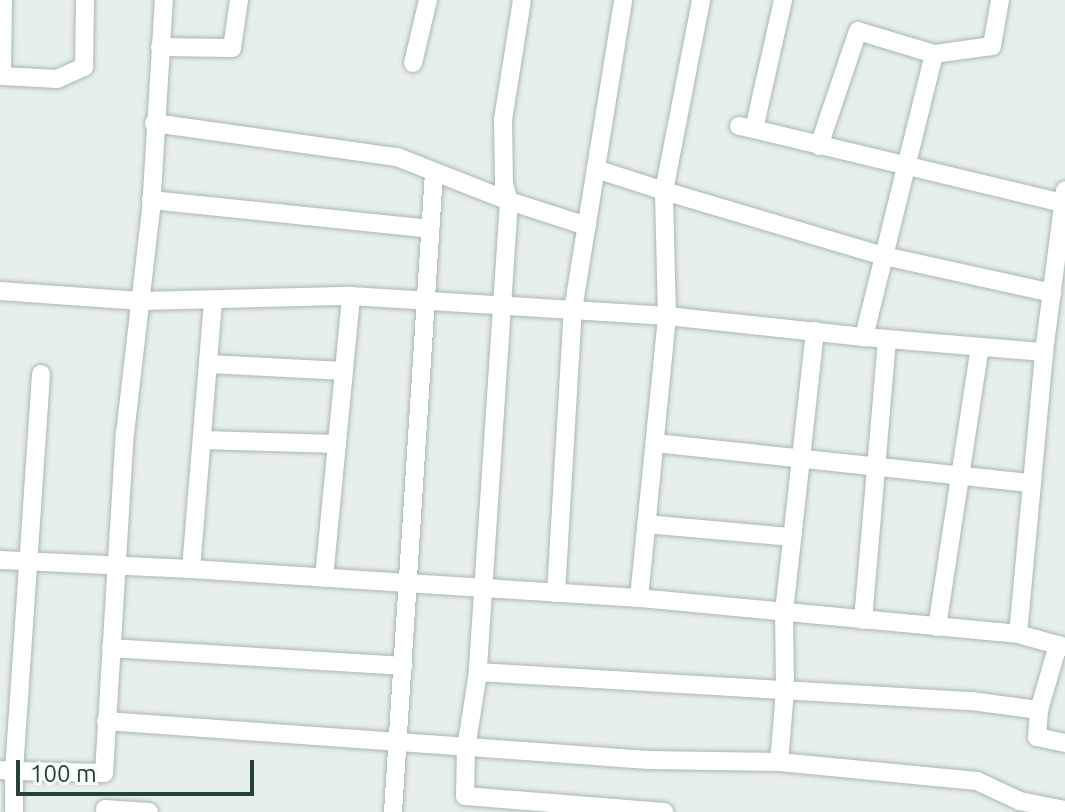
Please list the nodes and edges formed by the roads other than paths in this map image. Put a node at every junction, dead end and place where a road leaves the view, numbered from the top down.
1 (3, 0) edge
2 (85, 0) edge
3 (164, 0) edge
4 (239, 0) edge
5 (428, 0) edge
6 (522, 0) edge
7 (623, 0) edge
8 (701, 0) edge
9 (783, 0) edge
10 (1000, 0) edge
11 (160, 47) junction
12 (934, 54) junction
13 (413, 63) dead end
14 (154, 123) junction
15 (819, 146) junction
16 (906, 166) junction
17 (596, 169) junction
18 (434, 173) junction
19 (664, 191) junction
20 (1064, 197) edge
21 (151, 200) junction
22 (509, 201) junction
23 (587, 226) junction
24 (430, 229) junction
25 (884, 256) junction
26 (0, 291) edge
27 (1052, 293) junction
28 (351, 296) junction
29 (213, 300) junction
30 (141, 301) junction
31 (428, 301) junction
32 (504, 306) junction
33 (573, 310) junction
34 (667, 316) junction
35 (815, 331) junction
36 (864, 337) junction
37 (887, 339) junction
38 (980, 347) junction
39 (1044, 352) junction
40 (209, 364) junction
41 (344, 371) junction
42 (41, 374) dead end
43 (203, 440) junction
44 (655, 443) junction
45 (337, 444) junction
46 (801, 458) junction
47 (879, 467) junction
48 (960, 475) junction
49 (1032, 483) junction
50 (646, 524) junction
51 (792, 537) junction
52 (0, 560) edge
53 (26, 562) junction
54 (116, 565) junction
55 (191, 569) junction
56 (324, 578) junction
57 (409, 583) junction
58 (483, 588) junction
59 (556, 593) junction
60 (639, 598) junction
61 (784, 612) junction
62 (863, 620) junction
63 (937, 627) junction
64 (1018, 634) junction
65 (1062, 646) edge
66 (111, 648) junction
67 (403, 666) junction
68 (478, 672) junction
69 (785, 690) junction
70 (1039, 710) junction
71 (106, 721) junction
72 (1065, 743) edge
73 (398, 744) junction
74 (466, 749) junction
75 (779, 762) junction
76 (7, 770) edge
77 (104, 773) junction
78 (1019, 807) edge
79 (104, 810) edge
80 (1065, 810) edge
81 (14, 812) edge
82 (149, 812) edge
83 (393, 812) edge
84 (664, 812) edge

1 - 2 street
3 - 11 street
4 - 11 street
5 - 13 street
6 - 22 street
7 - 17 street
8 - 19 street
9 - 15 street
10 - 12 street
11 - 14 street
12 - 15 street
12 - 16 street
14 - 18 street
14 - 21 street
15 - 16 street
16 - 20 street
16 - 25 street
17 - 19 street
17 - 23 street
18 - 22 street
18 - 24 street
19 - 25 street
19 - 34 street
20 - 27 street
21 - 24 street
21 - 30 street
22 - 23 street
22 - 32 street
23 - 33 street
24 - 31 street
25 - 27 street
25 - 36 street
26 - 30 street
27 - 39 street
28 - 29 street
28 - 31 street
28 - 41 street
29 - 30 street
29 - 40 street
30 - 54 street
31 - 32 street
31 - 57 street
32 - 33 street
32 - 58 street
33 - 34 street
33 - 59 street
34 - 35 street
34 - 44 street
35 - 36 street
35 - 46 street
36 - 37 street
37 - 38 street
37 - 47 street
38 - 39 street
38 - 48 street
39 - 49 street
40 - 41 street
40 - 43 street
41 - 45 street
42 - 53 street
43 - 45 street
43 - 55 street
44 - 46 street
44 - 50 street
45 - 56 street
46 - 47 street
46 - 51 street
47 - 48 street
47 - 62 street
48 - 49 street
48 - 63 street
49 - 64 street
50 - 51 street
50 - 60 street
51 - 61 street
52 - 53 street
53 - 54 street
53 - 76 street
54 - 55 street
54 - 66 street
55 - 56 street
56 - 57 street
57 - 58 street
57 - 67 street
58 - 59 street
58 - 68 street
59 - 60 street
60 - 61 street
61 - 62 street
61 - 69 street
62 - 63 street
63 - 64 street
64 - 65 street
65 - 70 street
66 - 67 street
66 - 71 street
67 - 73 street
68 - 69 street
68 - 74 street
69 - 70 street
69 - 75 street
70 - 72 street
71 - 73 street
71 - 77 street
73 - 74 street
73 - 83 street
74 - 75 street
74 - 84 street
75 - 78 street
76 - 77 street
76 - 81 street
77 - 79 street
78 - 80 street
79 - 82 street

